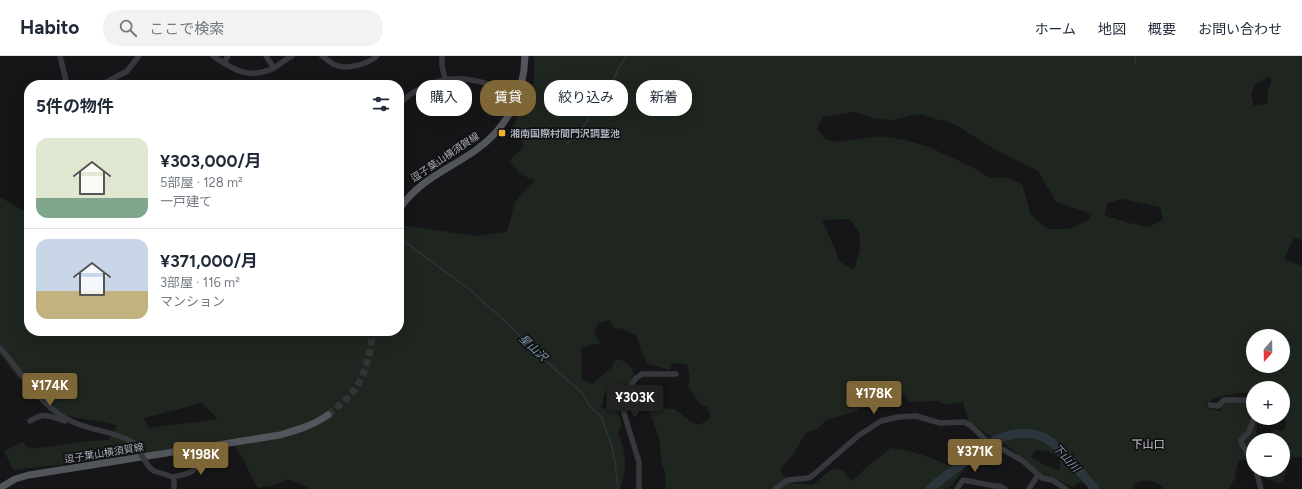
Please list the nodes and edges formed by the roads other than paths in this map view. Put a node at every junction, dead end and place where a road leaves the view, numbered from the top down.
1 (60, 56) edge
2 (139, 56) edge
3 (213, 56) edge
4 (228, 56) edge
5 (266, 56) edge
6 (292, 56) edge
7 (323, 56) edge
8 (360, 56) edge
9 (377, 56) edge
10 (442, 56) edge
11 (525, 56) edge
12 (365, 62) junction
13 (224, 63) junction
14 (274, 68) junction
15 (445, 79) junction
16 (66, 80) edge
17 (111, 80) edge
18 (523, 80) edge
19 (480, 81) edge
20 (404, 101) edge
21 (508, 116) edge
22 (404, 203) edge
23 (0, 348) edge
24 (676, 374) dead end
25 (1246, 400) edge
26 (1210, 405) dead end
27 (328, 414) tunnel mouth
28 (30, 421) dead end
29 (74, 423) junction
30 (1246, 435) edge
31 (200, 449) junction
32 (1246, 451) edge
33 (1038, 475) junction
34 (1257, 477) edge
35 (173, 478) junction
36 (0, 488) edge
37 (174, 489) edge
38 (639, 489) edge
39 (775, 489) edge
40 (957, 489) edge
41 (1005, 489) edge
42 (1029, 489) edge
43 (1066, 489) edge
44 (1260, 489) edge

1 - 16 street
2 - 17 street
3 - 13 street
4 - 13 street
5 - 14 street
6 - 14 street
7 - 12 street
8 - 12 street
9 - 12 street
10 - 15 street
11 - 18 main road, 逗子葉山横須賀線
13 - 14 street
15 - 19 street
15 - 20 street
21 - 22 main road, 逗子葉山横須賀線
23 - 29 street
24 - 38 street
25 - 26 street
27 - 31 main road, 逗子葉山横須賀線
28 - 29 street
29 - 35 street, bridge
30 - 32 street
31 - 35 street
31 - 36 main road, 逗子葉山横須賀線
33 - 39 street
33 - 42 street
33 - 43 street
34 - 44 street
35 - 37 street
40 - 41 street

